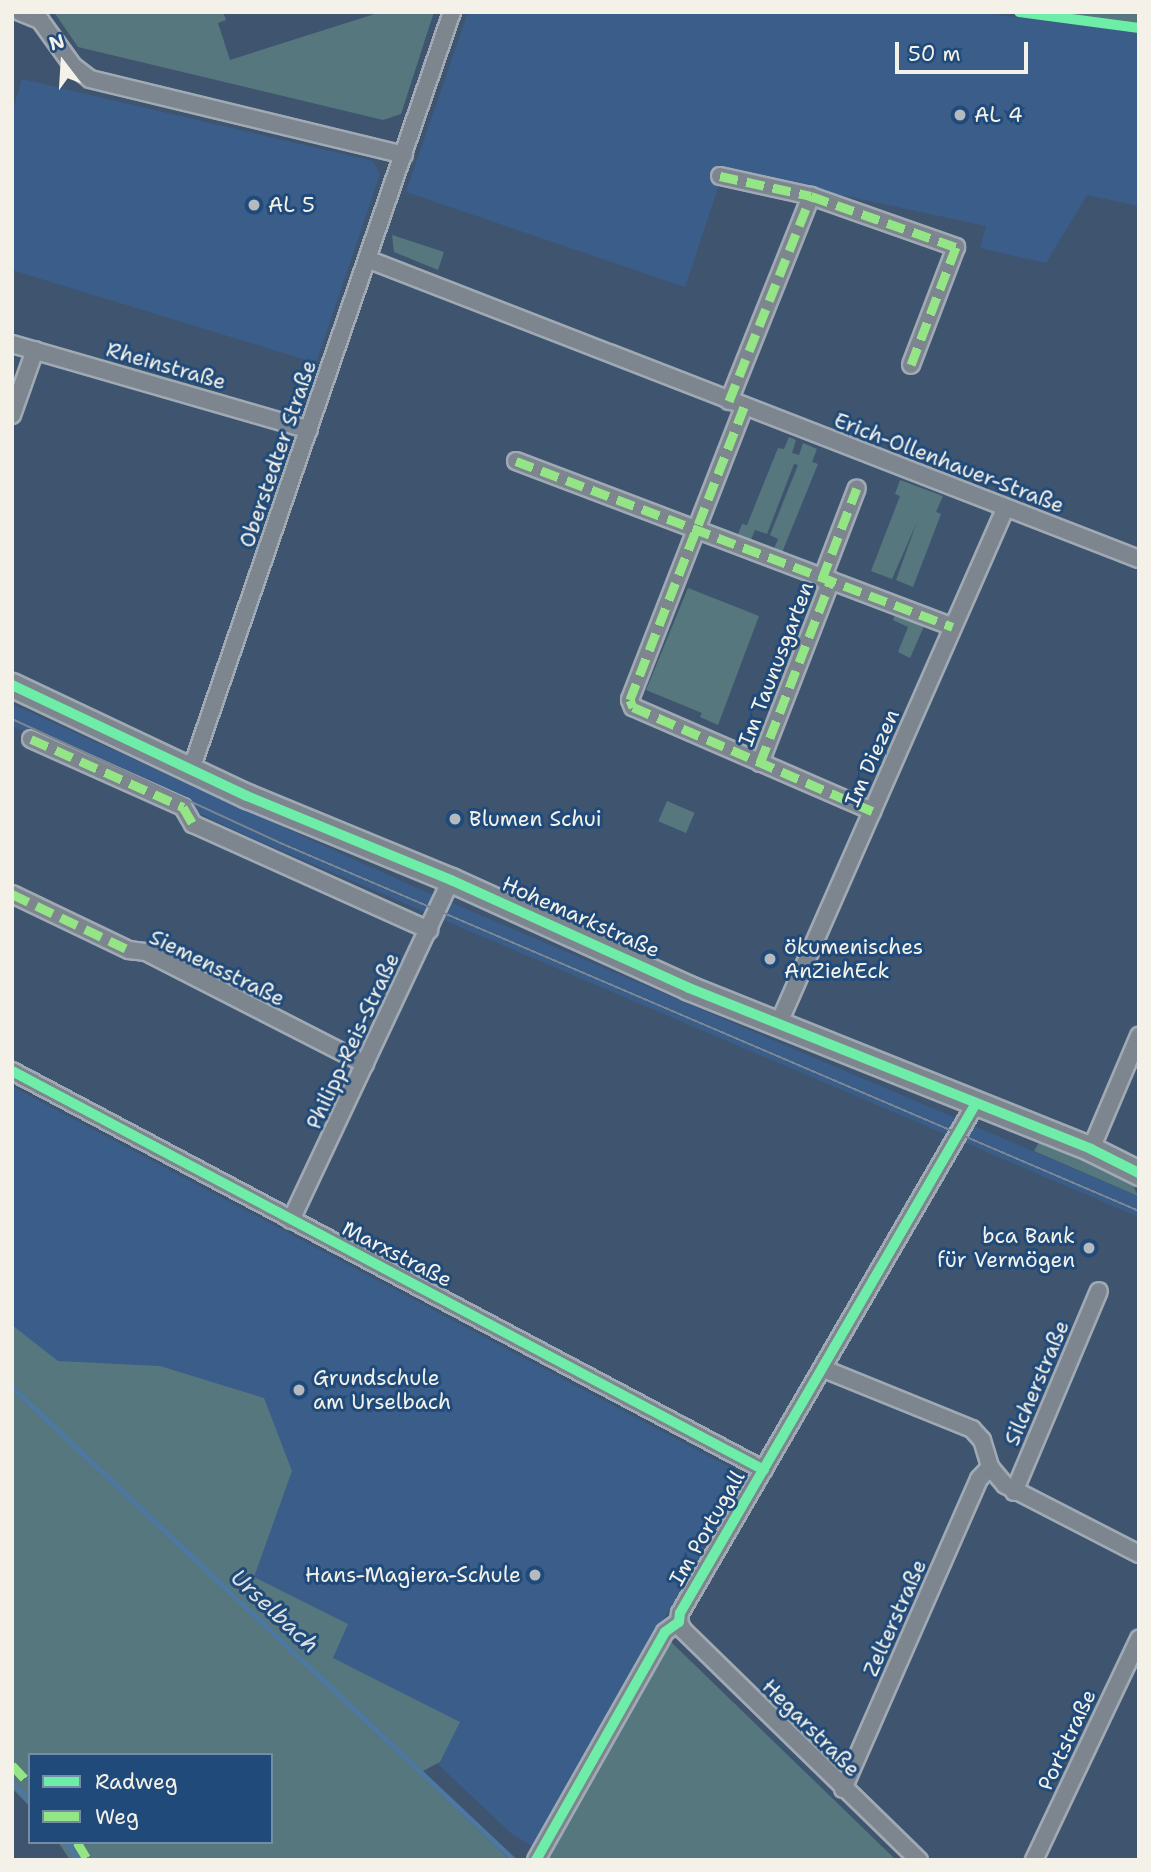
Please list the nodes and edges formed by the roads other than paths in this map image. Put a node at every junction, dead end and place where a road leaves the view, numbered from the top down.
1 (452, 12) edge
2 (27, 14) edge
3 (404, 155) junction
4 (720, 176) dead end
5 (811, 196) junction
6 (367, 259) junction
7 (12, 344) edge
8 (35, 350) junction
9 (911, 365) dead end
10 (736, 404) junction
11 (12, 415) edge
12 (309, 429) junction
13 (516, 461) dead end
14 (857, 488) dead end
15 (1005, 509) junction
16 (695, 529) junction
17 (1139, 559) edge
18 (827, 579) junction
19 (953, 627) junction
20 (12, 685) edge
21 (31, 739) dead end
22 (760, 763) junction
23 (192, 767) junction
24 (872, 811) junction
25 (451, 880) junction
26 (12, 894) edge
27 (429, 930) junction
28 (778, 1025) junction
29 (1139, 1036) edge
30 (365, 1064) junction
31 (12, 1071) edge
32 (975, 1105) junction
33 (1091, 1149) junction
34 (1139, 1173) edge
35 (291, 1220) junction
36 (1099, 1291) dead end
37 (824, 1369) junction
38 (990, 1467) junction
39 (764, 1470) junction
40 (1014, 1492) junction
41 (1139, 1553) edge
42 (679, 1622) junction
43 (1139, 1639) edge
44 (843, 1789) junction
45 (536, 1860) edge
46 (919, 1860) edge
47 (1034, 1860) edge

1 - 3 street, Oberstedter Straße
2 - 3 street
3 - 6 street, Oberstedter Straße
4 - 5 street
5 - 9 street
5 - 10 street
6 - 10 street, Erich-Ollenhauer-Straße
6 - 12 street, Oberstedter Straße
7 - 8 street, Rheinstraße
8 - 11 street
8 - 12 street, Rheinstraße
10 - 15 street, Erich-Ollenhauer-Straße
10 - 16 street
12 - 23 street, Oberstedter Straße
13 - 16 street, Im Taunusgarten
14 - 18 street
15 - 17 street, Erich-Ollenhauer-Straße
15 - 19 street, Im Diezen
16 - 18 street, Im Taunusgarten
16 - 22 street, Im Taunusgarten
18 - 19 street, Im Taunusgarten
18 - 22 street, Im Taunusgarten
19 - 24 street, Im Diezen
20 - 23 street, Hohemarkstraße
21 - 27 street
22 - 24 street, Im Taunusgarten
23 - 25 street, Hohemarkstraße
24 - 28 street, Im Diezen
25 - 27 street, Philipp-Reis-Straße
25 - 28 street, Hohemarkstraße
26 - 30 street, Siemensstraße
27 - 30 street, Philipp-Reis-Straße
28 - 32 street, Hohemarkstraße
29 - 33 street
30 - 35 street, Philipp-Reis-Straße
31 - 35 street, Marxstraße
32 - 33 street, Hohemarkstraße
32 - 37 street, Im Portugall
33 - 34 street, Hohemarkstraße
35 - 39 street, Marxstraße
36 - 40 street, Silcherstraße
37 - 38 street, Silcherstraße
37 - 39 street, Im Portugall
38 - 40 street, Silcherstraße
38 - 44 street, Zelterstraße
39 - 42 street, Im Portugall
40 - 41 street, Silcherstraße
42 - 44 street, Hegarstraße
42 - 45 street, Im Portugall
43 - 47 street, Portstraße
44 - 46 street, Hegarstraße

